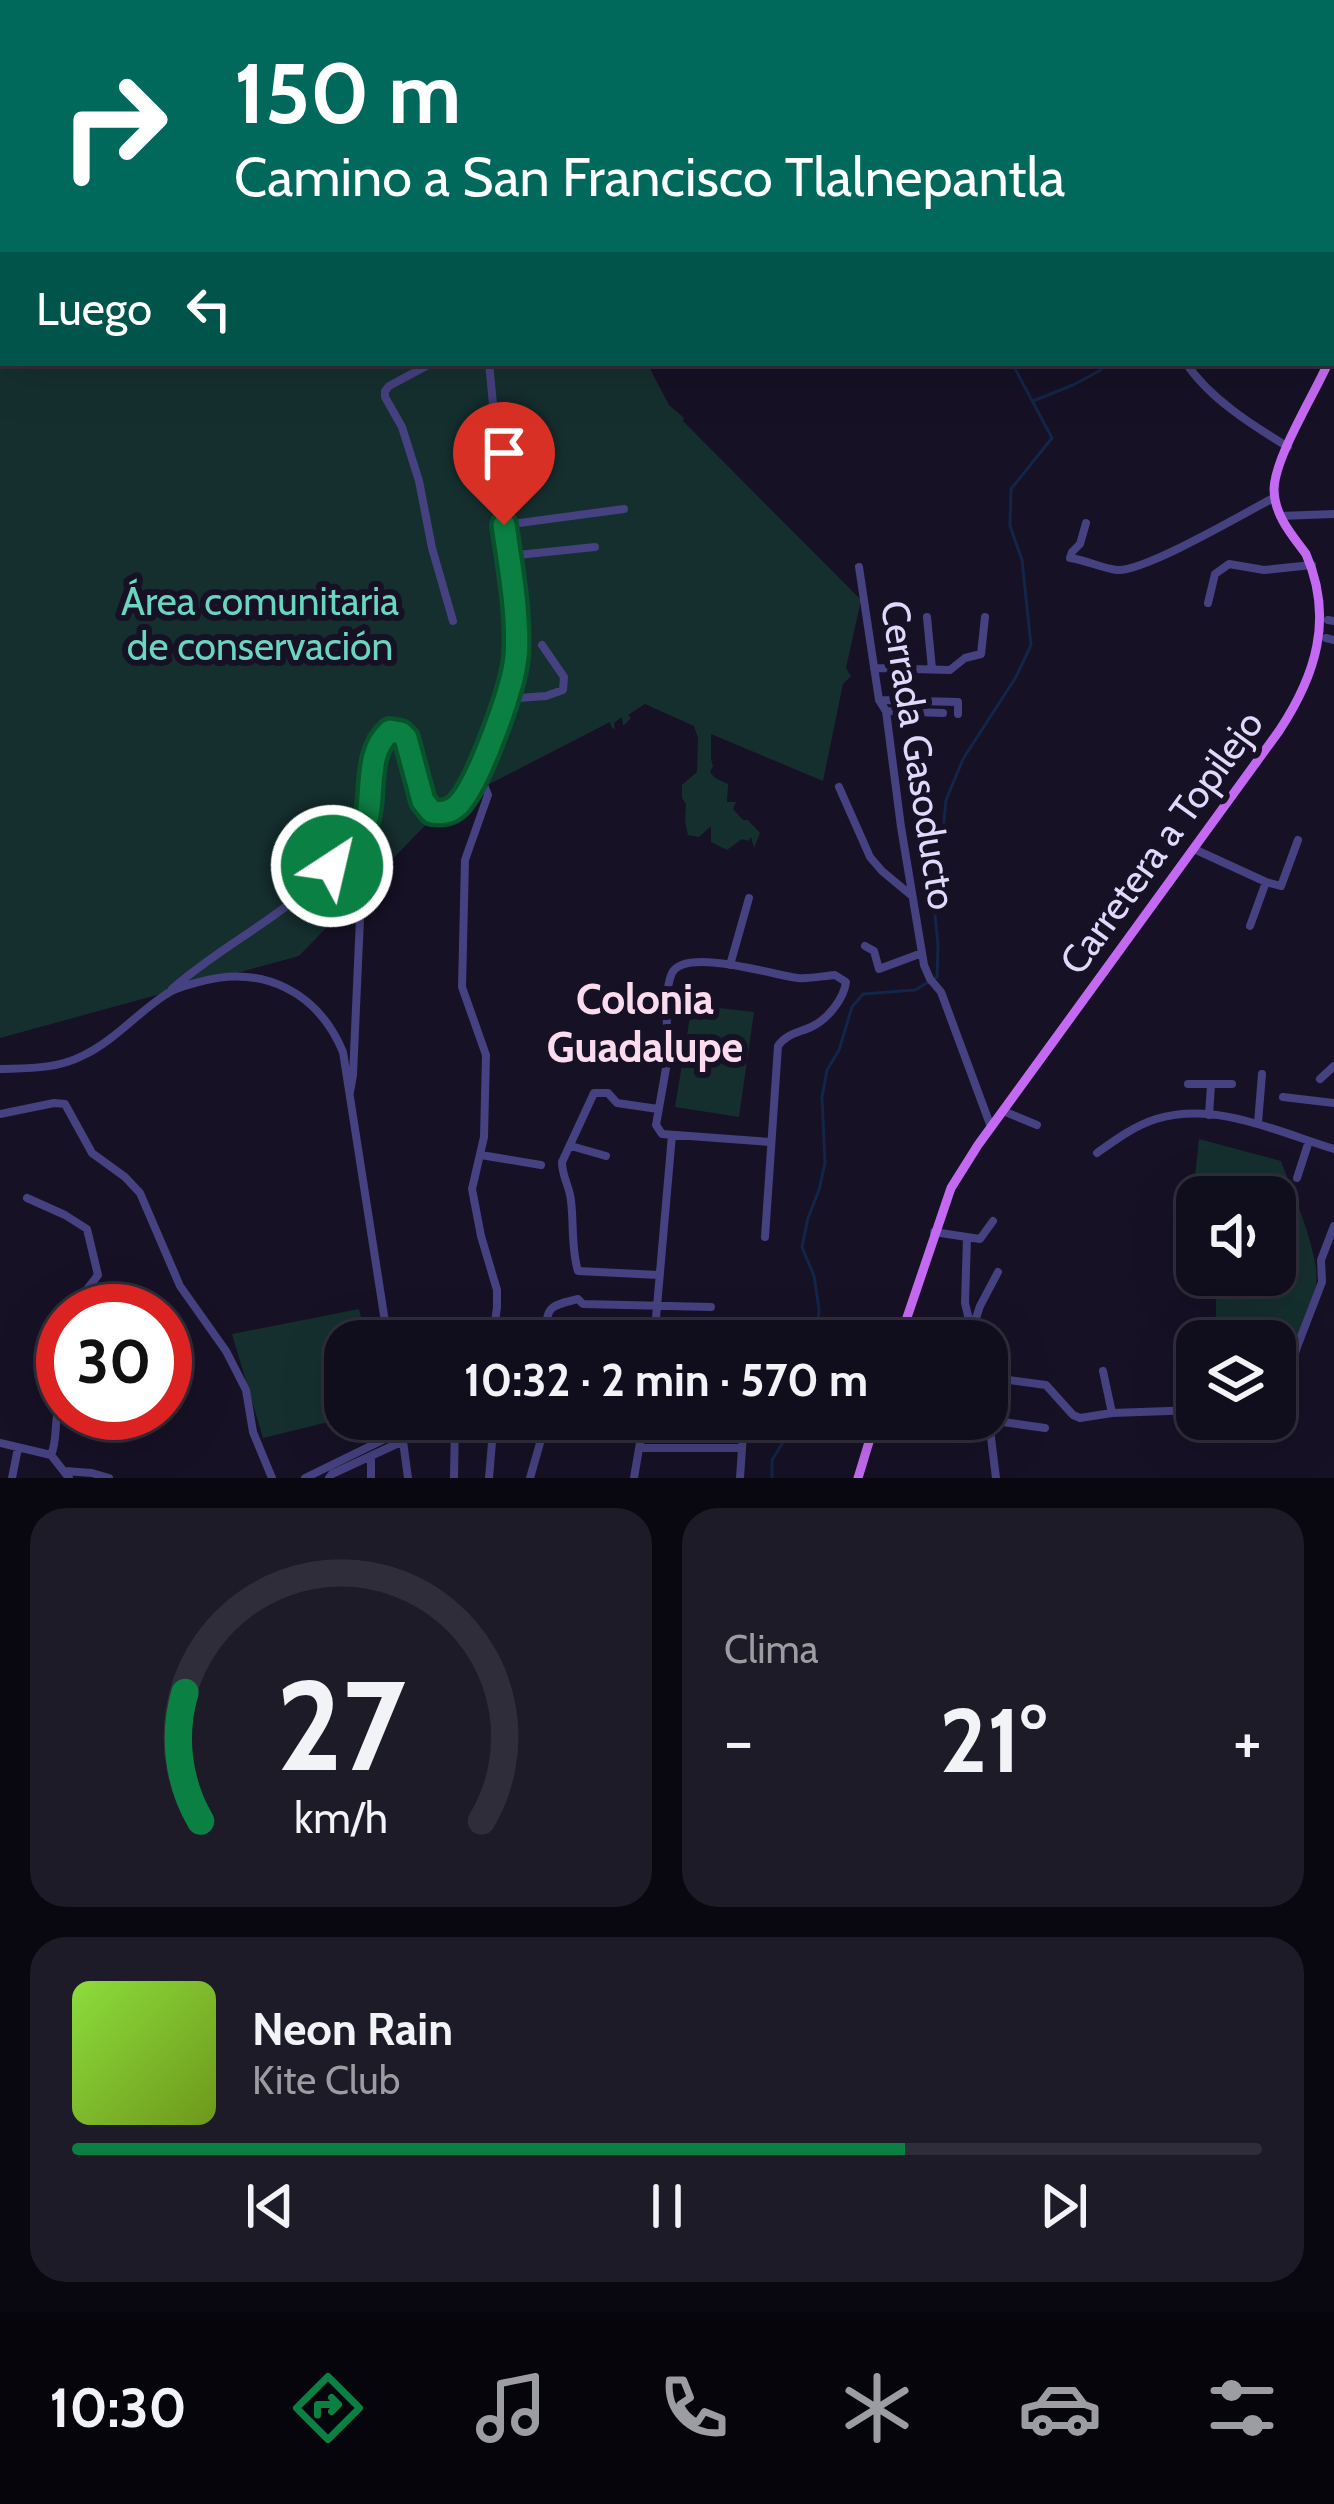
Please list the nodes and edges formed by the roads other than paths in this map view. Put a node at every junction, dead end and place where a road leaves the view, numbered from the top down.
1 (426, 366) edge
2 (489, 366) edge
3 (1189, 366) edge
4 (1327, 366) edge
5 (1288, 447) junction
6 (1274, 497) junction
7 (624, 509) dead end
8 (1334, 514) edge
9 (1280, 516) junction
10 (1086, 523) dead end
11 (504, 525) junction
12 (595, 547) dead end
13 (508, 556) junction
14 (1313, 565) junction
15 (859, 567) dead end
16 (1208, 603) dead end
17 (928, 616) dead end
18 (985, 617) dead end
19 (453, 621) dead end
20 (1331, 621) edge
21 (1330, 639) edge
22 (542, 645) dead end
23 (874, 668) junction
24 (932, 669) junction
25 (506, 699) junction
26 (879, 700) junction
27 (886, 711) junction
28 (943, 713) dead end
29 (958, 714) dead end
30 (475, 778) junction
31 (839, 787) dead end
32 (364, 830) junction
33 (1298, 840) dead end
34 (1194, 849) junction
35 (1266, 882) junction
36 (913, 897) junction
37 (749, 898) dead end
38 (1250, 926) dead end
39 (866, 946) dead end
40 (922, 952) junction
41 (730, 965) junction
42 (167, 993) junction
43 (621, 1012) dead end
44 (668, 1012) junction
45 (600, 1049) dead end
46 (668, 1057) junction
47 (1334, 1066) edge
48 (0, 1069) edge
49 (1262, 1074) dead end
50 (1321, 1079) dead end
51 (1188, 1084) dead end
52 (1232, 1084) dead end
53 (1211, 1085) junction
54 (350, 1092) junction
55 (1283, 1097) dead end
56 (1334, 1103) edge
57 (658, 1109) junction
58 (1003, 1111) junction
59 (0, 1114) edge
60 (1209, 1115) junction
61 (1258, 1123) junction
62 (1037, 1125) dead end
63 (992, 1127) junction
64 (672, 1136) junction
65 (770, 1142) junction
66 (1309, 1142) junction
67 (572, 1146) junction
68 (1334, 1149) edge
69 (1097, 1153) dead end
70 (481, 1155) junction
71 (607, 1156) dead end
72 (541, 1165) dead end
73 (1297, 1178) dead end
74 (27, 1198) dead end
75 (993, 1221) dead end
76 (1334, 1226) edge
77 (934, 1232) junction
78 (967, 1237) junction
79 (765, 1238) dead end
80 (998, 1272) dead end
81 (659, 1274) junction
82 (91, 1284) edge
83 (657, 1304) junction
84 (711, 1307) dead end
85 (385, 1320) edge
86 (494, 1320) edge
87 (546, 1320) edge
88 (656, 1320) edge
89 (906, 1320) edge
90 (969, 1320) edge
91 (977, 1320) edge
92 (1296, 1352) edge
93 (1103, 1371) dead end
94 (1008, 1380) edge
95 (1176, 1411) edge
96 (1112, 1413) junction
97 (1008, 1423) edge
98 (1045, 1428) dead end
99 (55, 1440) edge
100 (381, 1440) edge
101 (389, 1440) edge
102 (403, 1440) edge
103 (455, 1440) edge
104 (492, 1440) edge
105 (541, 1440) edge
106 (641, 1440) edge
107 (743, 1440) edge
108 (870, 1440) edge
109 (991, 1440) edge
110 (0, 1443) edge
111 (18, 1448) junction
112 (640, 1448) junction
113 (742, 1448) junction
114 (51, 1455) junction
115 (370, 1455) junction
116 (65, 1476) edge
117 (12, 1478) edge
118 (109, 1478) edge
119 (272, 1478) edge
120 (305, 1478) edge
121 (329, 1478) edge
122 (371, 1478) edge
123 (409, 1478) edge
124 (454, 1478) edge
125 (488, 1478) edge
126 (530, 1478) edge
127 (634, 1478) edge
128 (740, 1478) edge
129 (858, 1478) edge
130 (996, 1478) edge

1 - 19 street
2 - 11 street
3 - 5 street
4 - 5 main road
5 - 6 main road
6 - 9 main road, Carretera a Topilejo
6 - 10 street
7 - 11 street
8 - 9 street
9 - 14 main road, Carretera a Topilejo
11 - 13 street
12 - 13 street
13 - 25 street
14 - 16 street
14 - 20 main road, Carretera a Topilejo
15 - 23 street, Cerrada Gasoducto
17 - 24 street
18 - 24 street
20 - 21 main road, Carretera a Topilejo
21 - 34 main road, Carretera a Topilejo
22 - 25 street
23 - 24 street
23 - 26 street, Cerrada Gasoducto
25 - 30 street
26 - 27 street, Cerrada Gasoducto
26 - 29 street
27 - 28 street
27 - 36 street, Cerrada Gasoducto
30 - 32 street
30 - 70 street
31 - 36 street
32 - 42 street
32 - 54 street
33 - 35 street
34 - 35 street
34 - 58 main road, Carretera a Topilejo
35 - 38 street
36 - 40 street, Cerrada Gasoducto
37 - 41 street
39 - 40 street
40 - 63 street, Cerrada Gasoducto
41 - 44 street
41 - 65 street
42 - 48 street
42 - 54 street
43 - 44 street
44 - 46 street
45 - 46 street
46 - 57 street
47 - 50 street
49 - 61 street
51 - 53 street
52 - 53 street
53 - 60 street
54 - 85 street
55 - 56 street
57 - 64 street
57 - 67 street
58 - 62 street
58 - 63 main road, Carretera a Topilejo
59 - 119 street
60 - 61 street
60 - 69 street
61 - 66 street
63 - 77 main road, Carretera a Topilejo
64 - 65 street
64 - 81 street
65 - 79 street
66 - 68 street
66 - 73 street
67 - 71 street
67 - 81 street
70 - 72 street
70 - 86 street
74 - 82 street
75 - 78 street
76 - 92 street
77 - 78 street
77 - 89 main road, Carretera a Topilejo
78 - 90 street
80 - 91 street
81 - 83 street
83 - 84 street
83 - 87 street
83 - 88 street
93 - 96 street
94 - 96 street
95 - 96 street
97 - 98 street
99 - 114 street
100 - 120 street
101 - 115 street
102 - 123 street
103 - 124 street
104 - 125 street
105 - 126 street
106 - 112 street
107 - 113 street
108 - 129 main road
109 - 130 street
110 - 111 street
111 - 114 street
111 - 117 street
112 - 113 street
112 - 127 street
113 - 128 street
114 - 116 street
115 - 121 street
115 - 122 street
116 - 118 street

